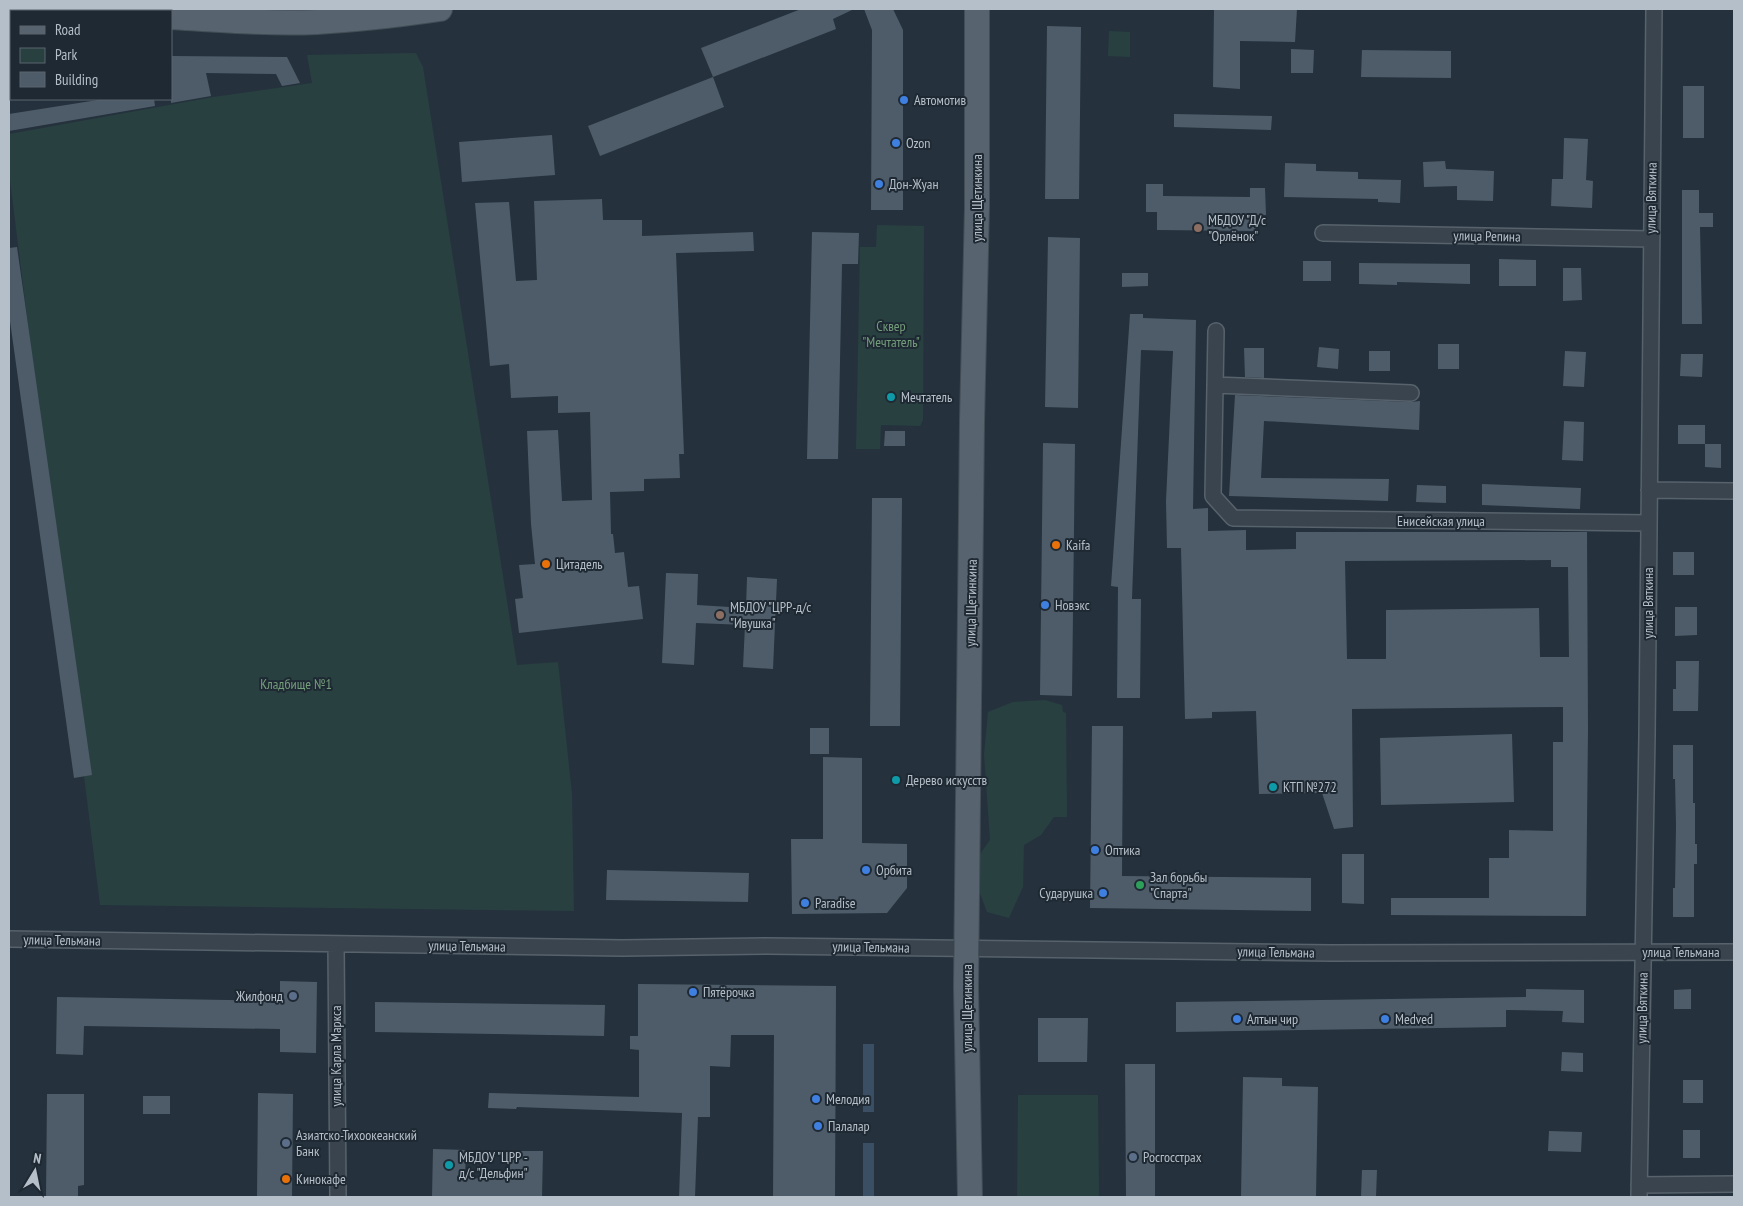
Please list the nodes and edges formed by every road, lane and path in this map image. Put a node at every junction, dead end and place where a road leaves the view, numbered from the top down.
1 (39, 9) edge
2 (440, 9) edge
3 (977, 9) edge
4 (1654, 9) edge
5 (60, 10) edge
6 (172, 17) edge
7 (1323, 233) dead end
8 (1651, 239) junction
9 (1216, 332) dead end
10 (1215, 385) junction
11 (1411, 393) dead end
12 (1649, 490) junction
13 (1734, 491) edge
14 (1649, 523) junction
15 (9, 939) edge
16 (336, 944) junction
17 (967, 948) junction
18 (1642, 952) junction
19 (1734, 952) edge
20 (1734, 1184) edge
21 (1639, 1191) edge
22 (338, 1197) edge
23 (970, 1197) edge

1 - 5 main road
2 - 6 main road
3 - 17 main road, улица Щетинкина
4 - 8 street, улица Вяткина
7 - 8 street, улица Репина
8 - 12 street, улица Вяткина
9 - 10 street
10 - 11 street
10 - 14 street, Енисейская улица
12 - 13 street
12 - 14 street, улица Вяткина
14 - 18 street, улица Вяткина
15 - 16 street, улица Тельмана
16 - 17 street, улица Тельмана
16 - 22 street, улица Карла Маркса
17 - 18 street, улица Тельмана
17 - 23 main road, улица Щетинкина
18 - 19 street, улица Тельмана
18 - 21 street, улица Вяткина
20 - 21 street

